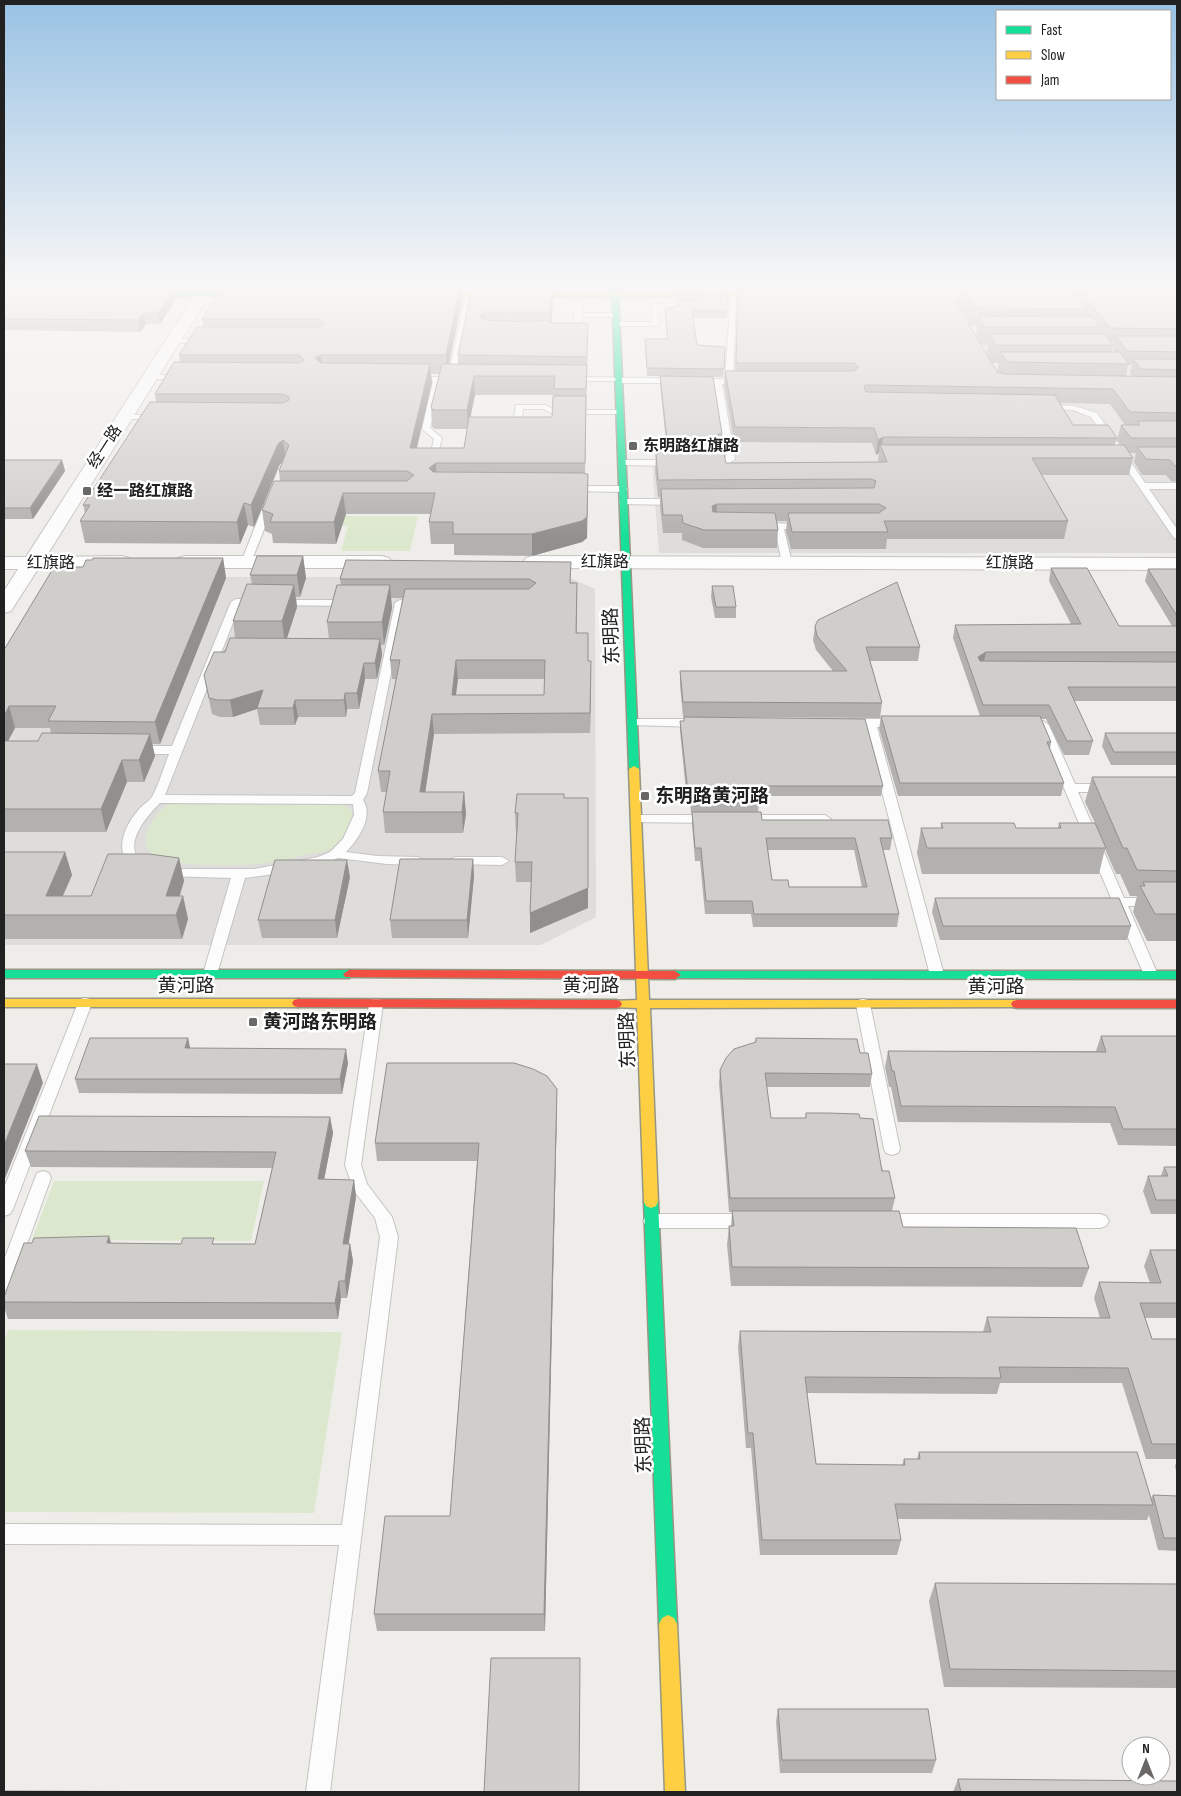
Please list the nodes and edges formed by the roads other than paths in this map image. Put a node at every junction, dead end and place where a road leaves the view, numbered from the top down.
1 (154, 371) edge
2 (454, 371) edge
3 (619, 371) edge
4 (726, 371) edge
5 (453, 374) junction
6 (150, 377) junction
7 (197, 377) edge
8 (438, 379) junction
9 (562, 379) edge
10 (619, 380) junction
11 (725, 381) junction
12 (757, 381) edge
13 (1033, 406) edge
14 (620, 412) junction
15 (124, 417) junction
16 (172, 417) edge
17 (517, 424) edge
18 (434, 456) edge
19 (622, 463) junction
20 (1143, 486) junction
21 (1177, 486) edge
22 (564, 489) edge
23 (624, 489) junction
24 (277, 494) edge
25 (624, 502) junction
26 (686, 502) edge
27 (752, 526) edge
28 (779, 526) junction
29 (818, 526) edge
30 (1177, 536) edge
31 (139, 562) edge
32 (168, 562) edge
33 (246, 562) junction
34 (400, 562) edge
35 (518, 562) edge
36 (626, 562) junction
37 (4, 563) edge
38 (32, 563) junction
39 (787, 563) junction
40 (1177, 564) edge
41 (362, 603) edge
42 (400, 603) edge
43 (4, 607) edge
44 (633, 722) junction
45 (712, 722) edge
46 (840, 722) edge
47 (870, 722) junction
48 (911, 722) edge
49 (1033, 722) edge
50 (119, 750) edge
51 (177, 750) junction
52 (1070, 788) junction
53 (1119, 788) edge
54 (157, 799) junction
55 (356, 800) junction
56 (637, 819) junction
57 (825, 819) edge
58 (337, 854) junction
59 (502, 861) dead end
60 (239, 875) junction
61 (1120, 902) junction
62 (1177, 902) edge
63 (4, 974) edge
64 (210, 974) junction
65 (643, 974) junction
66 (937, 975) junction
67 (1151, 975) junction
68 (1177, 975) edge
69 (4, 1003) edge
70 (85, 1003) junction
71 (376, 1004) junction
72 (644, 1004) junction
73 (862, 1004) junction
74 (1177, 1004) edge
75 (892, 1149) dead end
76 (43, 1178) dead end
77 (4, 1209) edge
78 (652, 1221) junction
79 (762, 1221) edge
80 (871, 1221) edge
81 (1100, 1221) dead end
82 (4, 1283) edge
83 (4, 1534) edge
84 (351, 1535) junction
85 (318, 1792) edge
86 (675, 1792) edge

1 - 6 street, 经一路
2 - 5 lane
3 - 10 street, 东明路
4 - 11 lane
5 - 8 lane
5 - 8 lane
6 - 7 lane
6 - 15 street, 经一路
8 - 18 lane
9 - 10 lane
10 - 11 lane
10 - 14 street, 东明路
11 - 12 lane
11 - 19 lane
13 - 20 lane
14 - 17 lane
14 - 19 street, 东明路
15 - 16 lane
15 - 38 street, 经一路
19 - 23 street, 东明路
20 - 21 lane
20 - 30 lane
22 - 23 lane
23 - 25 street, 东明路
24 - 33 lane
25 - 26 lane
25 - 36 street, 东明路
27 - 28 lane
28 - 29 lane
28 - 39 lane
31 - 38 street, 红旗路
32 - 33 street
33 - 34 street
35 - 36 street, 红旗路
36 - 39 street, 红旗路
36 - 44 street, 东明路
37 - 38 street, 红旗路
38 - 43 street, 经一路
39 - 40 street, 红旗路
41 - 51 lane
42 - 55 lane
44 - 45 lane
44 - 56 street, 东明路
46 - 47 lane
47 - 48 lane
47 - 66 lane
49 - 52 lane
50 - 51 lane
51 - 54 lane
52 - 53 lane
52 - 61 lane
54 - 55 lane
54 - 60 lane
55 - 58 lane
56 - 57 lane
56 - 65 street, 东明路
58 - 59 lane
58 - 60 lane
60 - 64 lane
61 - 62 lane
61 - 67 lane
63 - 64 street, 黄河路
64 - 65 street, 黄河路
65 - 66 street, 黄河路
65 - 72 street, 东明路
66 - 67 street, 黄河路
67 - 68 street, 黄河路
69 - 70 street, 黄河路
70 - 71 street, 黄河路
70 - 77 lane
71 - 72 street, 黄河路
71 - 84 lane
72 - 73 street, 黄河路
72 - 78 street, 东明路
73 - 74 street, 黄河路
73 - 75 lane
76 - 82 lane
78 - 79 lane
78 - 86 street, 东明路
80 - 81 lane
83 - 84 lane
84 - 85 lane

